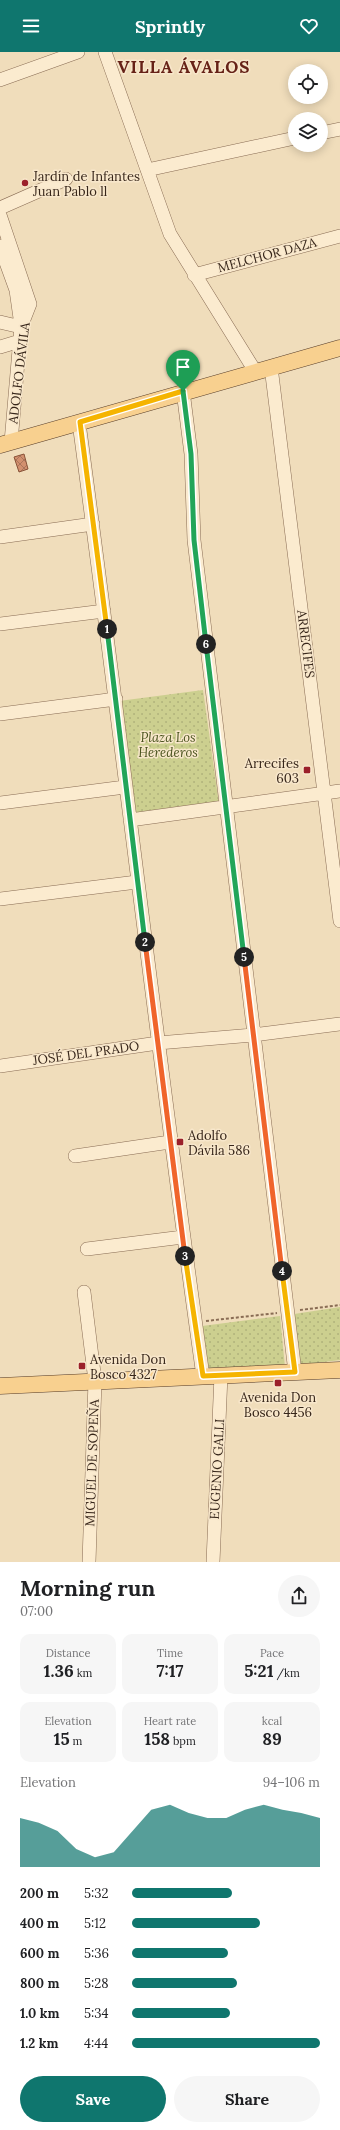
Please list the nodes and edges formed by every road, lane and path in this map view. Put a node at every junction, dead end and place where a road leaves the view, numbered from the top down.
1 (78, 52) edge
2 (105, 52) edge
3 (0, 80) edge
4 (340, 129) edge
5 (328, 132) edge
6 (288, 140) edge
7 (147, 170) junction
8 (66, 179) dead end
9 (0, 208) edge
10 (0, 215) edge
11 (340, 236) edge
12 (0, 246) edge
13 (194, 275) junction
14 (6, 276) edge
15 (0, 322) edge
16 (21, 327) junction
17 (20, 341) junction
18 (0, 347) edge
19 (340, 348) edge
20 (271, 367) junction
21 (255, 372) junction
22 (183, 391) junction
23 (80, 422) junction
24 (6, 443) edge
25 (93, 524) junction
26 (0, 537) edge
27 (104, 610) junction
28 (0, 624) edge
29 (116, 699) junction
30 (0, 714) edge
31 (125, 786) junction
32 (340, 791) edge
33 (325, 792) junction
34 (0, 803) edge
35 (227, 806) junction
36 (130, 820) junction
37 (137, 882) junction
38 (0, 899) edge
39 (340, 913) edge
40 (340, 1024) edge
41 (253, 1035) junction
42 (158, 1043) junction
43 (0, 1066) edge
44 (170, 1142) junction
45 (75, 1156) dead end
46 (182, 1237) junction
47 (87, 1249) dead end
48 (84, 1292) dead end
49 (340, 1305) edge
50 (287, 1312) junction
51 (195, 1322) junction
52 (340, 1370) edge
53 (295, 1372) junction
54 (221, 1375) junction
55 (203, 1376) junction
56 (95, 1381) junction
57 (0, 1386) edge
58 (89, 1562) edge
59 (213, 1562) edge

1 - 3 street
2 - 7 street
4 - 5 street
6 - 7 street
7 - 13 street
8 - 9 street
10 - 16 street, ADOLFO DÁVILA
11 - 13 street, MELCHOR DAZA
12 - 14 street
13 - 21 street
14 - 16 street
15 - 16 street
16 - 17 street, ADOLFO DÁVILA
17 - 18 street
17 - 24 street, ADOLFO DÁVILA
19 - 20 main road
20 - 21 main road
20 - 33 street, ARRECIFES
21 - 22 main road
22 - 23 main road
22 - 35 street
23 - 24 main road
23 - 25 street
25 - 26 street
25 - 27 street
27 - 28 street
27 - 29 street
29 - 30 street
29 - 31 street
31 - 34 street
31 - 36 street
32 - 33 street
33 - 35 street
33 - 39 street, ARRECIFES
35 - 36 street
35 - 41 street
36 - 37 street
37 - 38 street
37 - 42 street
40 - 41 street, JOSÉ DEL PRADO
41 - 42 street, JOSÉ DEL PRADO
41 - 50 street
42 - 43 street, JOSÉ DEL PRADO
42 - 44 street
44 - 45 street
44 - 46 street
46 - 47 street
46 - 51 street
48 - 56 street, MIGUEL DE SOPEÑA
49 - 50 path
50 - 51 path
50 - 53 street
51 - 55 street
52 - 53 main road
53 - 54 main road
54 - 55 main road
54 - 59 street, EUGENIO GALLI
55 - 56 main road
56 - 57 main road
56 - 58 street, MIGUEL DE SOPEÑA

